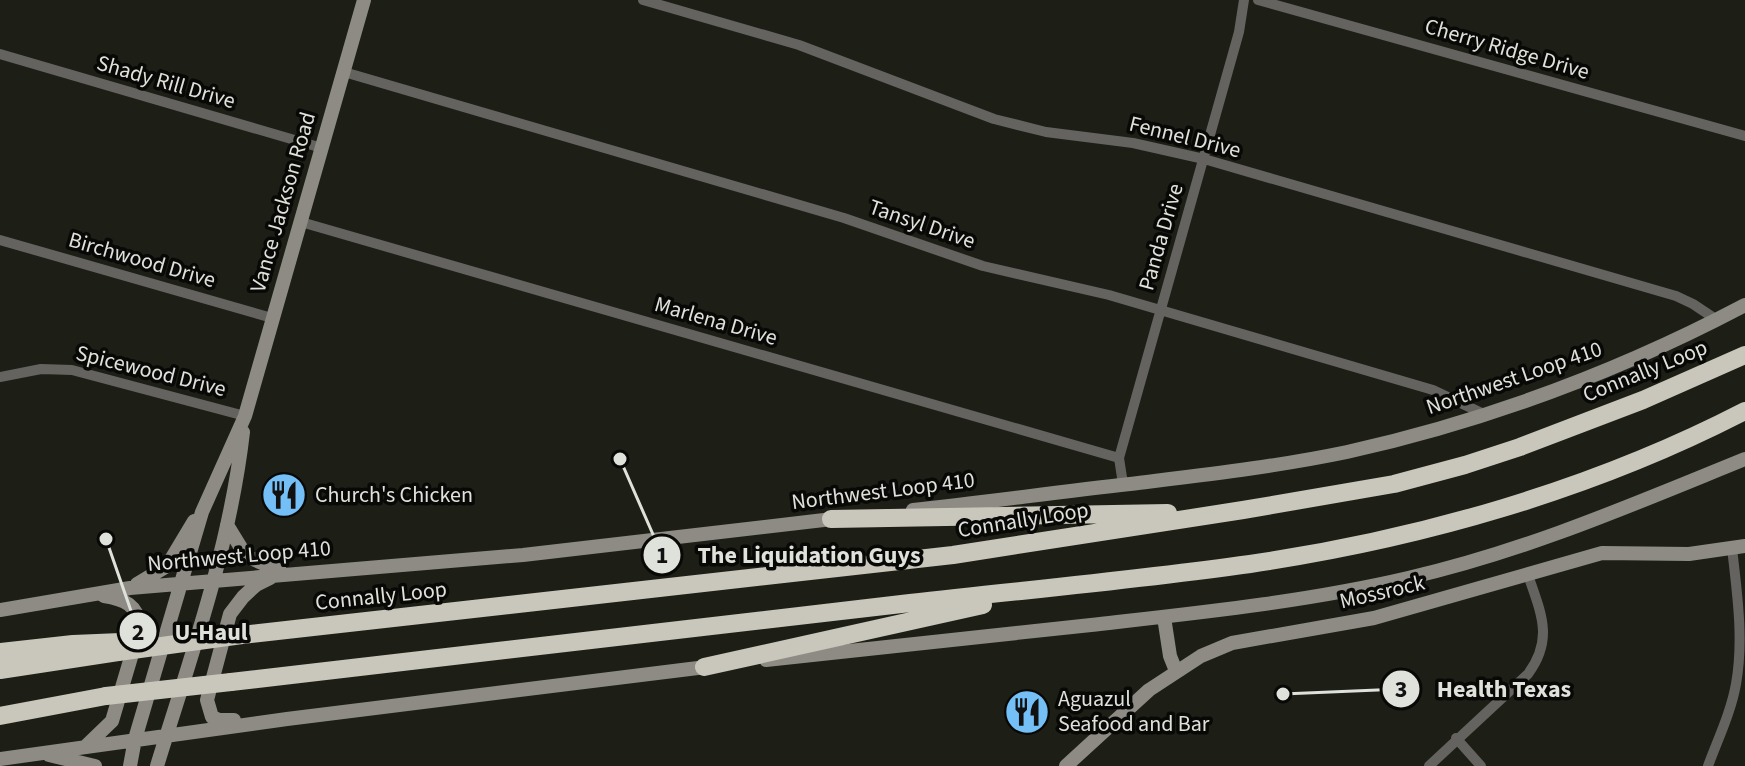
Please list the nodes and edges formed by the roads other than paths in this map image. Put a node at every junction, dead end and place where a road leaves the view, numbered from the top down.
1 (364, 0) edge
2 (643, 0) edge
3 (1244, 0) edge
4 (1258, 0) edge
5 (0, 54) edge
6 (344, 72) junction
7 (1745, 136) edge
8 (322, 148) junction
9 (1204, 159) junction
10 (301, 222) junction
11 (0, 240) edge
12 (1745, 305) edge
13 (1161, 311) junction
14 (272, 318) junction
15 (1717, 320) junction
16 (1745, 355) edge
17 (0, 377) edge
18 (1745, 411) edge
19 (1486, 415) junction
20 (245, 416) junction
21 (1119, 458) junction
22 (1745, 459) edge
23 (1123, 484) junction
24 (1243, 510) junction
25 (202, 512) junction
26 (831, 519) junction
27 (227, 525) junction
28 (1738, 547) edge
29 (283, 574) junction
30 (1528, 575) junction
31 (214, 580) junction
32 (182, 583) junction
33 (130, 588) junction
34 (1052, 588) junction
35 (84, 594) junction
36 (0, 610) edge
37 (1164, 617) junction
38 (120, 647) junction
39 (0, 652) edge
40 (704, 667) junction
41 (0, 670) edge
42 (1176, 671) junction
43 (0, 716) edge
44 (287, 719) junction
45 (167, 735) junction
46 (1456, 738) junction
47 (135, 739) junction
48 (86, 746) junction
49 (37, 753) junction
50 (0, 759) edge
51 (95, 766) edge
52 (130, 766) edge
53 (157, 766) edge
54 (1066, 766) edge
55 (1429, 766) edge
56 (1481, 766) edge
57 (1708, 766) edge

1 - 6 main road, Vance Jackson Road
2 - 9 street, Fennel Drive
3 - 9 street, Panda Drive
4 - 7 street, Cherry Ridge Drive
5 - 8 street, Shady Rill Drive
6 - 8 main road, Vance Jackson Road
6 - 13 street, Tansyl Drive
8 - 10 main road, Vance Jackson Road
9 - 13 street, Panda Drive
9 - 15 street, Fennel Drive
10 - 14 main road, Vance Jackson Road
10 - 21 street, Marlena Drive
11 - 14 street, Birchwood Drive
12 - 15 main road, Northwest Loop 410
13 - 19 street, Tansyl Drive
13 - 21 street, Panda Drive
14 - 20 main road, Vance Jackson Road
15 - 19 main road, Northwest Loop 410
16 - 24 highway, Connally Loop
17 - 20 street, Spicewood Drive
18 - 34 highway
19 - 23 main road, Northwest Loop 410
20 - 25 main road, Vance Jackson Road
20 - 27 main road, Vance Jackson Road
21 - 23 street, Panda Drive
22 - 37 main road
23 - 26 main road, Northwest Loop 410
24 - 26 highway
24 - 38 highway, Connally Loop, bridge
25 - 32 main road, Vance Jackson Road
25 - 33 main road
26 - 29 main road, Northwest Loop 410
27 - 29 main road
27 - 31 main road, Vance Jackson Road
28 - 30 main road, Mossrock
28 - 57 street
29 - 31 main road, Northwest Loop 410
29 - 44 main road
30 - 42 main road, Mossrock
30 - 46 street
31 - 32 main road, Northwest Loop 410
31 - 45 main road, Vance Jackson Road
32 - 33 main road, Northwest Loop 410
32 - 47 main road, Vance Jackson Road
33 - 35 main road, Northwest Loop 410
34 - 40 highway
34 - 43 highway, bridge
35 - 36 main road, Northwest Loop 410
35 - 48 main road
37 - 40 main road
37 - 42 main road
38 - 39 highway
38 - 41 highway
40 - 44 main road
42 - 54 main road, Mossrock
44 - 45 main road
45 - 47 main road
45 - 53 main road, Vance Jackson Road
46 - 55 street
46 - 56 street
47 - 48 main road
47 - 52 main road, Vance Jackson Road
48 - 49 main road
49 - 50 main road
49 - 51 main road

